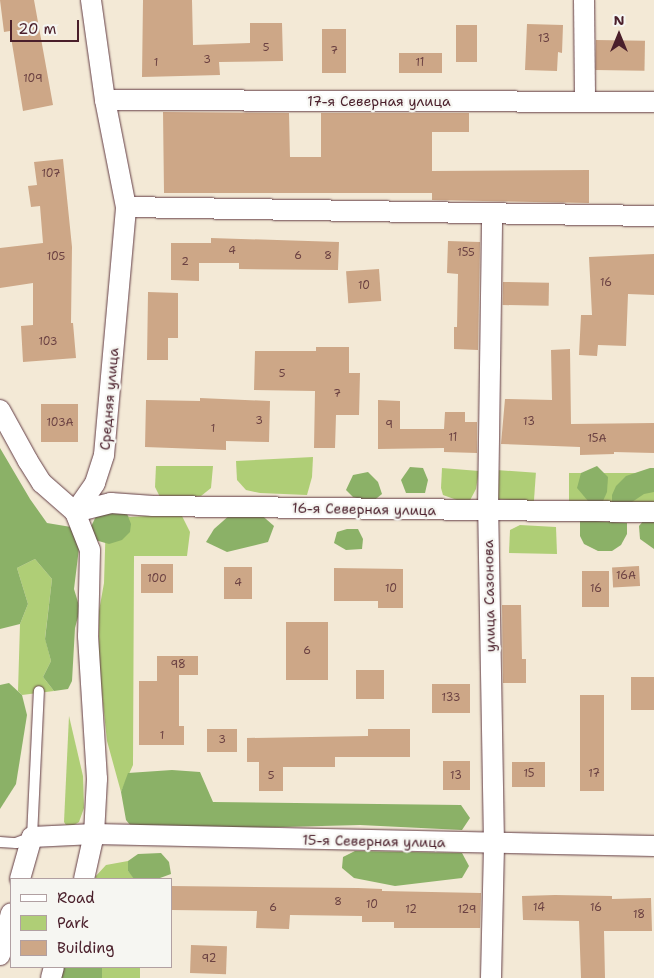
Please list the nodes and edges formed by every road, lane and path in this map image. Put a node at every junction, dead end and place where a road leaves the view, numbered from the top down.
1 (91, 0) edge
2 (584, 0) edge
3 (105, 100) junction
4 (585, 102) junction
5 (654, 102) edge
6 (126, 207) junction
7 (492, 214) junction
8 (654, 216) edge
9 (0, 410) edge
10 (488, 511) junction
11 (75, 512) junction
12 (654, 512) edge
13 (39, 691) dead end
14 (94, 834) junction
15 (32, 837) junction
16 (0, 842) edge
17 (494, 844) junction
18 (654, 846) edge
19 (20, 878) edge
20 (84, 878) edge
21 (10, 917) edge
22 (0, 955) edge
23 (491, 978) edge

1 - 3 street, Средняя улица
2 - 4 street
3 - 4 street, 17-я Северная улица
3 - 6 street, Средняя улица
4 - 5 street, 17-я Северная улица
6 - 7 street
6 - 11 street, Средняя улица
7 - 8 street
7 - 10 street, улица Сазонова
9 - 11 street
10 - 11 street, 16-я Северная улица
10 - 12 street, 16-я Северная улица
10 - 17 street, улица Сазонова
11 - 14 street
13 - 15 lane
14 - 15 street, 15-я Северная улица
14 - 17 street, 15-я Северная улица
14 - 20 street
15 - 16 lane
15 - 19 street
17 - 18 street, 15-я Северная улица
17 - 23 street, улица Сазонова
21 - 22 street

